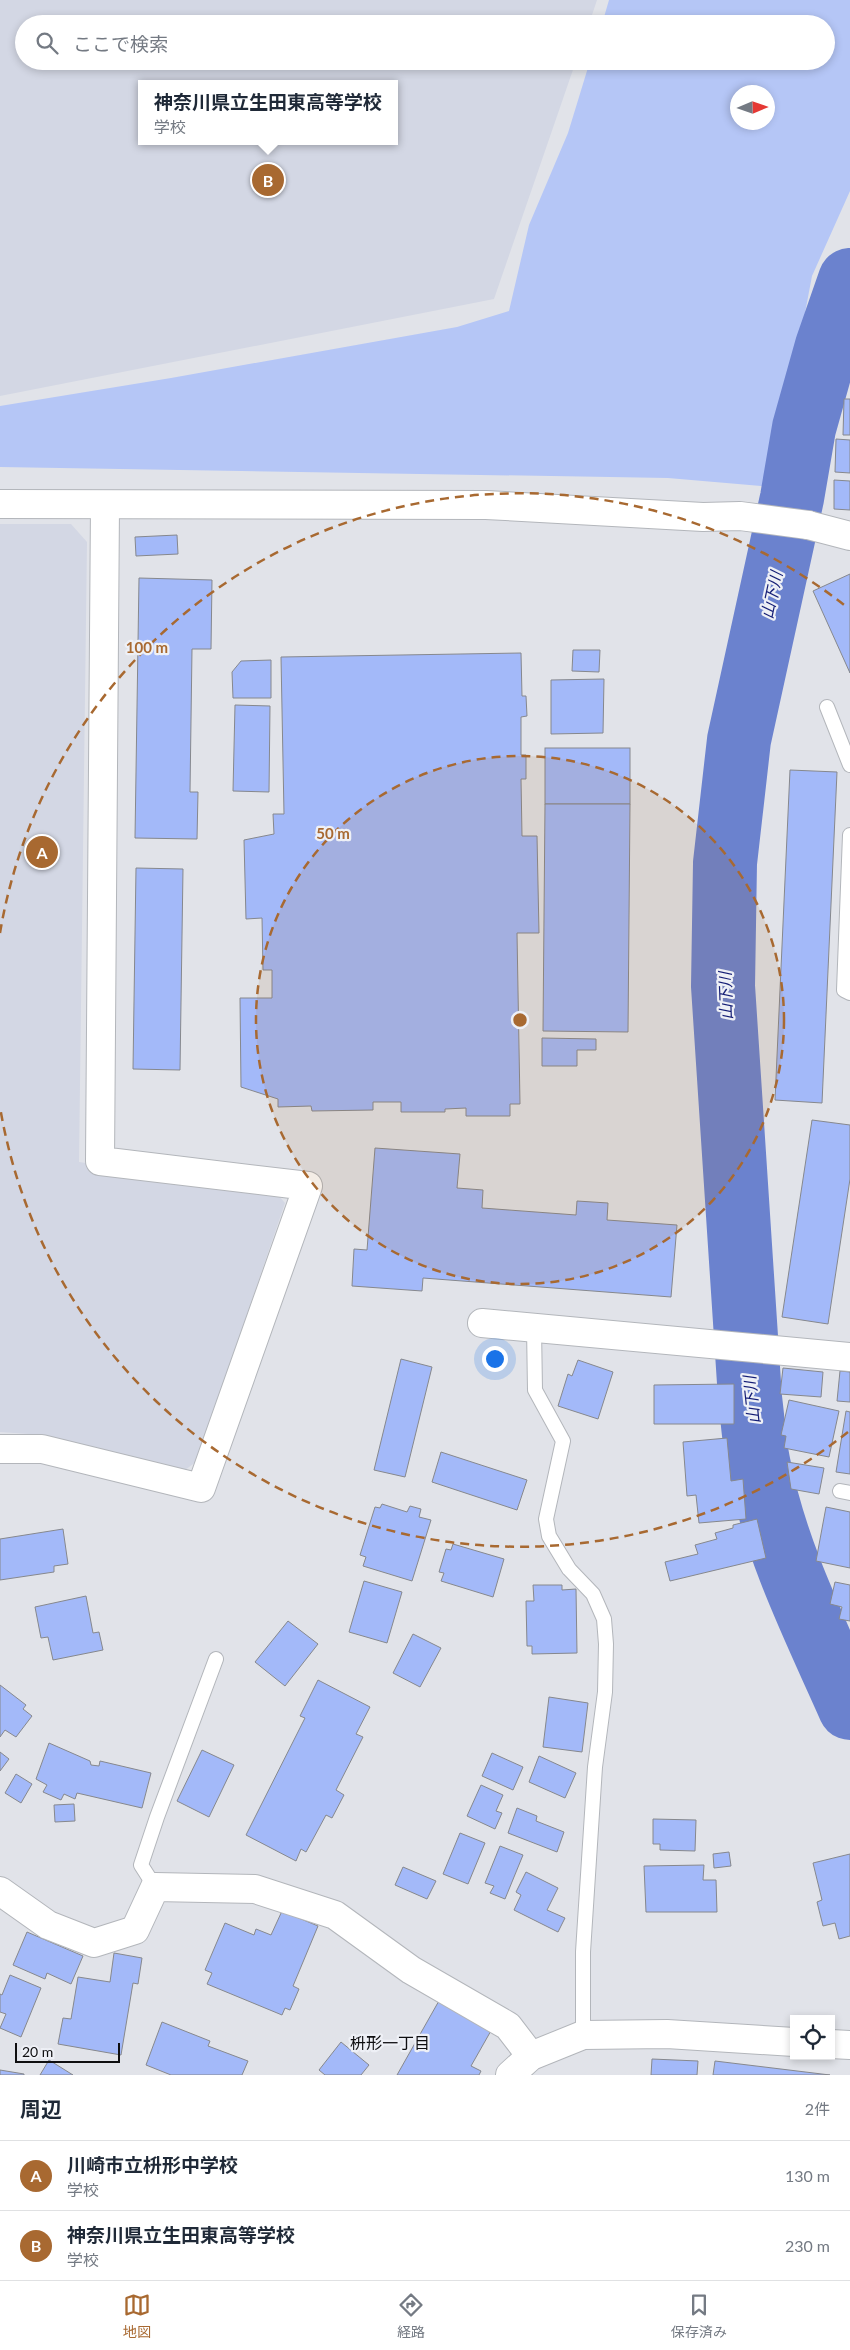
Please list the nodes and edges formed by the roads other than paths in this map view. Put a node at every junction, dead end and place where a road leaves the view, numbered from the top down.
1 (0, 504) edge
2 (105, 505) junction
3 (850, 536) edge
4 (827, 707) dead end
5 (850, 765) edge
6 (850, 835) edge
7 (850, 993) edge
8 (482, 1323) dead end
9 (534, 1328) junction
10 (850, 1357) edge
11 (0, 1449) edge
12 (216, 1659) dead end
13 (156, 1887) junction
14 (0, 1892) edge
15 (583, 2035) junction
16 (790, 2042) edge
17 (835, 2044) edge
18 (850, 2045) edge
19 (531, 2056) junction
20 (510, 2075) edge

1 - 2 street
2 - 3 street
2 - 11 street
4 - 5 lane
6 - 7 lane
8 - 9 street
9 - 10 street
9 - 15 lane
12 - 13 lane
13 - 14 street
13 - 19 street
15 - 16 street
15 - 19 street
17 - 18 street
19 - 20 street

